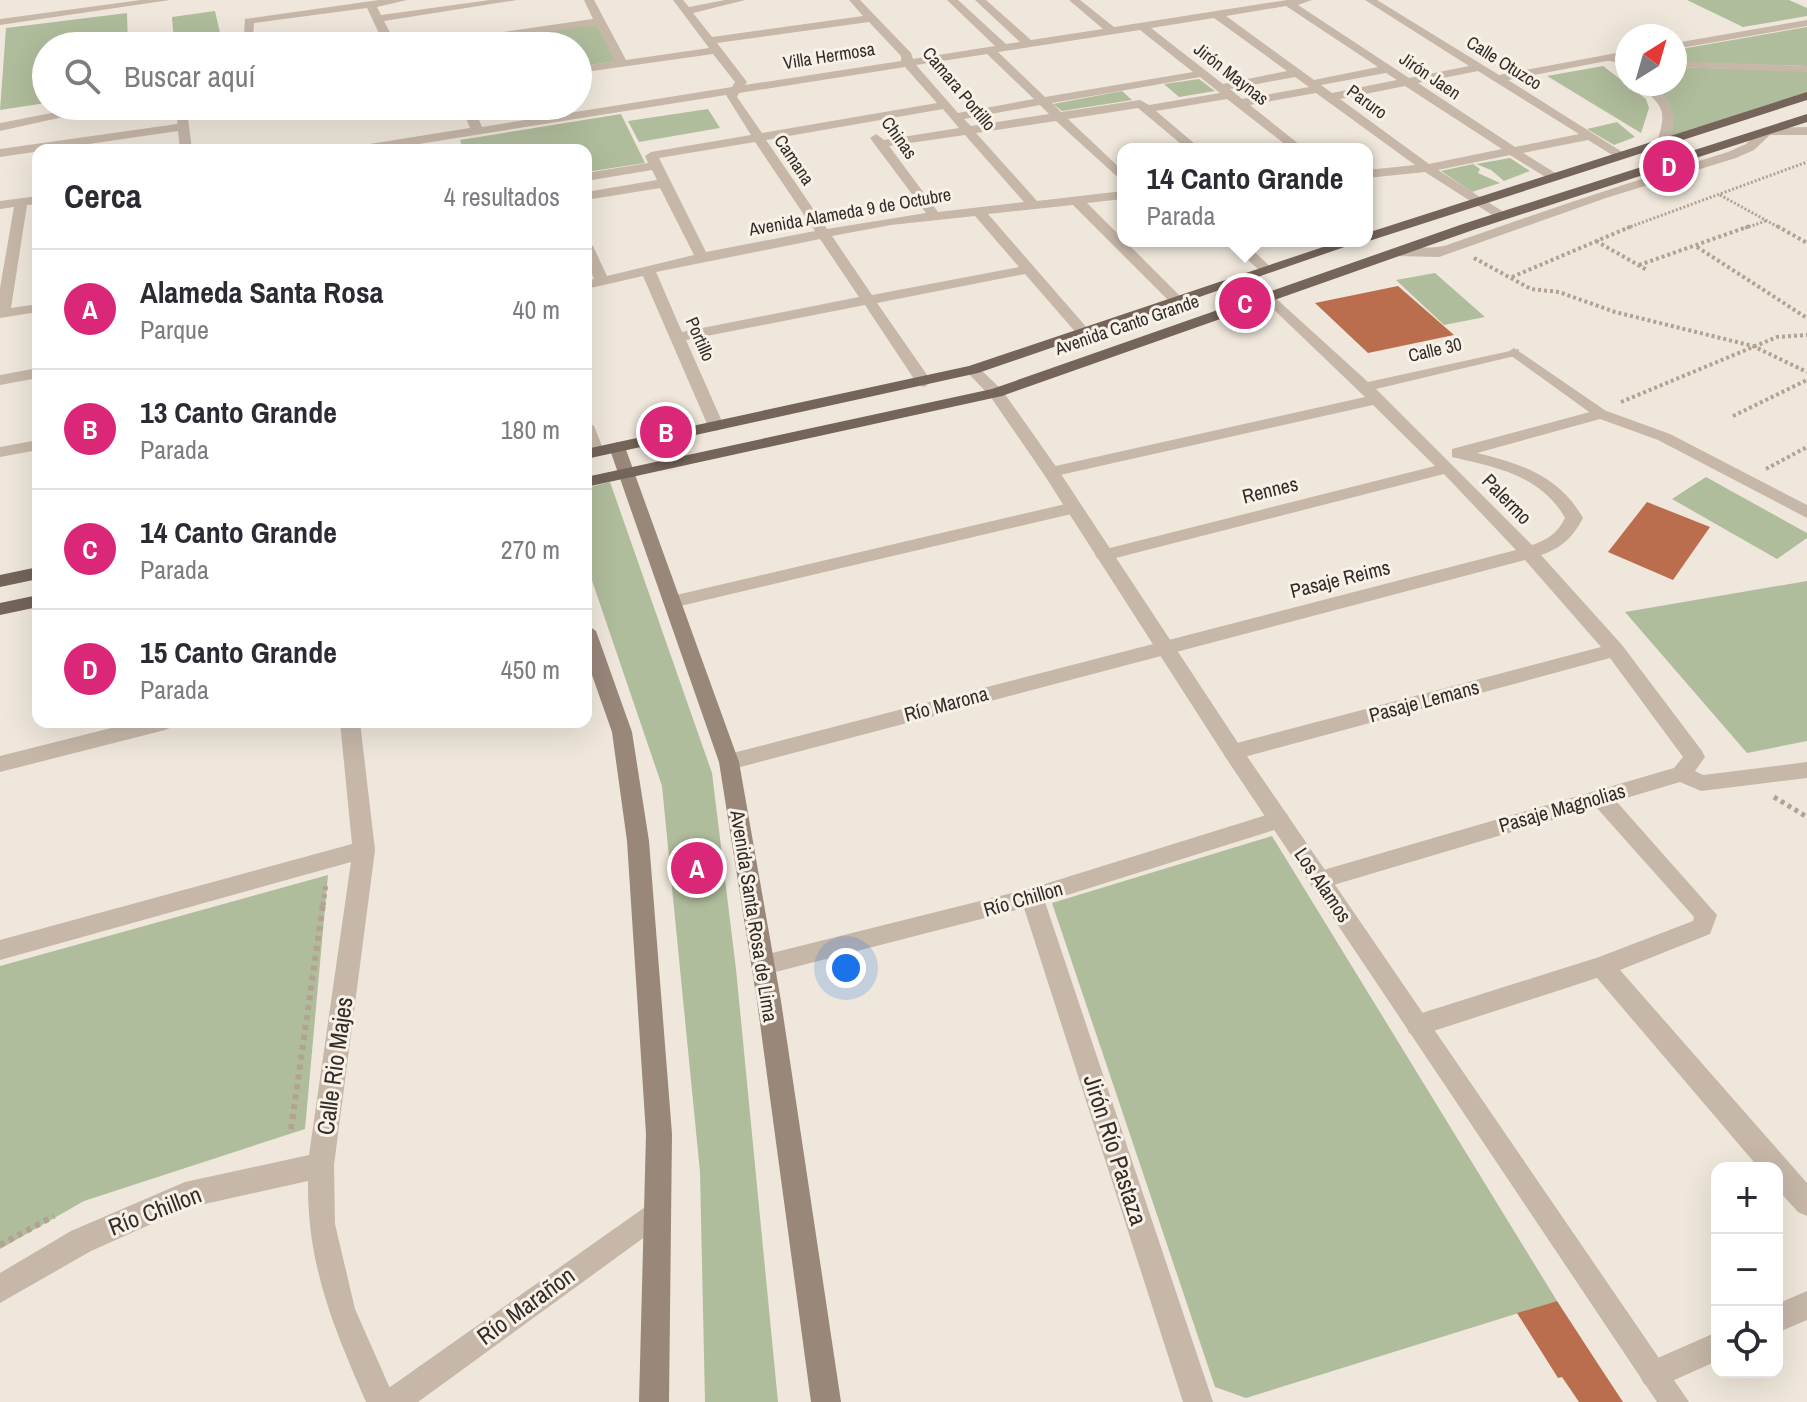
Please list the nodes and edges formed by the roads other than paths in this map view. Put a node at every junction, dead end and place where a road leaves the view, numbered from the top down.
1 (165, 0) edge
2 (402, 0) edge
3 (512, 0) edge
4 (589, 0) edge
5 (678, 0) edge
6 (740, 0) edge
7 (854, 0) edge
8 (952, 0) edge
9 (980, 0) edge
10 (1074, 0) edge
11 (1219, 0) edge
12 (1307, 0) edge
13 (1370, 0) edge
14 (1288, 3) junction
15 (370, 4) junction
16 (428, 6) edge
17 (686, 11) junction
18 (1235, 11) junction
19 (1216, 14) junction
20 (871, 18) junction
21 (376, 19) junction
22 (601, 21) junction
23 (0, 22) edge
24 (1807, 23) edge
25 (1141, 25) junction
26 (1111, 30) junction
27 (531, 31) joint
28 (249, 32) edge
29 (383, 32) edge
30 (524, 32) edge
31 (1028, 43) junction
32 (1687, 44) edge
33 (713, 46) junction
34 (1003, 47) junction
35 (988, 49) junction
36 (1615, 56) edge
37 (1607, 58) junction
38 (1615, 59) edge
39 (907, 62) junction
40 (622, 63) junction
41 (1615, 63) edge
42 (1687, 64) edge
43 (592, 68) edge
44 (1477, 68) junction
45 (1387, 69) junction
46 (1807, 69) edge
47 (1296, 73) junction
48 (1200, 74) junction
49 (1496, 79) junction
50 (1407, 83) junction
51 (1314, 86) junction
52 (736, 90) junction
53 (1223, 91) junction
54 (1659, 96) edge
55 (1807, 96) edge
56 (1330, 97) junction
57 (1041, 102) junction
58 (1239, 103) junction
59 (948, 105) junction
60 (592, 108) edge
61 (1146, 109) junction
62 (959, 116) junction
63 (1056, 116) junction
64 (1807, 118) edge
65 (35, 120) edge
66 (182, 120) edge
67 (473, 120) edge
68 (525, 120) edge
69 (864, 121) junction
70 (0, 127) edge
71 (183, 127) junction
72 (477, 130) junction
73 (970, 130) junction
74 (1767, 131) junction
75 (1807, 131) edge
76 (1588, 136) junction
77 (758, 138) junction
78 (1663, 142) junction
79 (440, 143) edge
80 (1188, 143) edge
81 (1291, 143) edge
82 (89, 144) edge
83 (185, 144) edge
84 (880, 144) junction
85 (32, 150) edge
86 (1510, 151) junction
87 (0, 153) edge
88 (1621, 155) junction
89 (656, 166) junction
90 (1427, 168) junction
91 (1117, 172) edge
92 (1373, 173) edge
93 (592, 176) edge
94 (1552, 177) junction
95 (665, 183) junction
96 (592, 195) edge
97 (1117, 196) edge
98 (32, 201) edge
99 (1476, 201) junction
100 (21, 202) junction
101 (1078, 202) junction
102 (1033, 204) junction
103 (0, 205) edge
104 (977, 210) junction
105 (933, 214) junction
106 (1500, 216) junction
107 (822, 235) junction
108 (1373, 235) edge
109 (1117, 241) edge
110 (1123, 247) edge
111 (1242, 247) edge
112 (1336, 247) edge
113 (1395, 252) junction
114 (6, 257) edge
115 (702, 257) junction
116 (592, 259) edge
117 (647, 269) junction
118 (1028, 269) junction
119 (1268, 271) junction
120 (1249, 278) junction
121 (602, 280) junction
122 (592, 283) edge
123 (866, 298) junction
124 (1271, 298) junction
125 (1177, 301) junction
126 (32, 309) edge
127 (2, 314) edge
128 (1083, 332) junction
129 (677, 337) junction
130 (1514, 352) joint
131 (973, 370) junction
132 (32, 374) edge
133 (0, 380) edge
134 (924, 382) junction
135 (996, 393) junction
136 (1371, 393) junction
137 (1601, 414) junction
138 (716, 426) junction
139 (32, 446) edge
140 (600, 451) edge
141 (0, 452) edge
142 (1458, 453) junction
143 (1442, 464) junction
144 (1051, 472) junction
145 (626, 474) junction
146 (592, 481) edge
147 (1074, 508) junction
148 (1807, 512) edge
149 (1528, 553) junction
150 (1104, 555) junction
151 (32, 574) edge
152 (0, 581) edge
153 (32, 602) edge
154 (672, 602) junction
155 (0, 609) edge
156 (1163, 646) junction
157 (592, 648) edge
158 (1615, 650) junction
159 (141, 728) edge
160 (351, 728) edge
161 (1233, 752) junction
162 (729, 762) junction
163 (0, 764) edge
164 (1807, 770) edge
165 (1681, 774) junction
166 (1599, 797) junction
167 (1279, 820) junction
168 (364, 850) junction
169 (1320, 880) junction
170 (1032, 897) junction
171 (0, 950) edge
172 (764, 965) junction
173 (1602, 966) junction
174 (1418, 1025) junction
175 (1772, 1162) edge
176 (321, 1165) junction
177 (1783, 1175) edge
178 (1807, 1203) edge
179 (658, 1211) junction
180 (0, 1289) edge
181 (1807, 1305) edge
182 (1783, 1316) edge
183 (1711, 1349) edge
184 (1654, 1374) junction
185 (381, 1402) edge
186 (393, 1402) edge
187 (654, 1402) edge
188 (826, 1402) edge
189 (1198, 1402) edge
190 (1674, 1402) edge

1 - 23 street
2 - 15 street
3 - 16 street
4 - 22 street
5 - 17 street, Camana
6 - 17 street
7 - 20 street, Camara Portillo
8 - 34 street
9 - 31 street
10 - 26 street
11 - 18 street
12 - 14 street, Villa Hermosa
13 - 44 street, Calle Otuzco
14 - 18 street, Villa Hermosa
14 - 45 street, Jirón Jaen
15 - 21 street
15 - 28 street
16 - 21 street
17 - 33 street, Camana
18 - 19 street, Villa Hermosa
19 - 25 street, Villa Hermosa
19 - 47 street, Paruro
20 - 33 street
20 - 39 street, Camara Portillo
21 - 29 street
22 - 27 street
22 - 40 street
24 - 32 street
25 - 26 street, Villa Hermosa
25 - 48 street, Jirón Maynas
26 - 31 street, Villa Hermosa
27 - 30 street
31 - 34 street, Villa Hermosa
33 - 40 street
33 - 52 street, Camana
34 - 35 street, Villa Hermosa
35 - 39 street, Villa Hermosa
35 - 57 street
36 - 37 street
37 - 38 lane
37 - 41 street
37 - 49 street
39 - 52 street, Villa Hermosa
39 - 59 street, Camara Portillo
40 - 43 street
42 - 46 lane
44 - 49 street, Calle Otuzco
44 - 50 street
45 - 50 street, Jirón Jaen
45 - 51 street
47 - 51 street, Paruro
47 - 53 street
48 - 53 street, Jirón Maynas
48 - 57 street
49 - 76 street, Calle Otuzco
50 - 56 street
50 - 86 street, Jirón Jaen
51 - 56 street, Paruro
51 - 58 street
52 - 60 street, Villa Hermosa
52 - 77 street, Camana
53 - 58 street, Jirón Maynas
53 - 61 street
54 - 78 street
55 - 78 main road
56 - 90 street, Paruro
57 - 62 street
57 - 63 street
58 - 81 street, Jirón Maynas
59 - 62 street, Camara Portillo
59 - 69 street
61 - 63 street
61 - 80 street
62 - 73 street, Camara Portillo
63 - 73 street
63 - 91 street
64 - 74 main road, Avenida Canto Grande
65 - 70 street
66 - 71 street
67 - 72 street
68 - 72 street, Villa Hermosa
69 - 77 street
69 - 84 street, Chinas
71 - 82 street
71 - 83 street
72 - 79 street, Villa Hermosa
73 - 84 street
73 - 102 street, Camara Portillo
74 - 75 street
74 - 106 main road, Avenida Canto Grande
74 - 113 street
76 - 86 street
76 - 88 street, Calle Otuzco
77 - 89 street
77 - 107 street, Camana
78 - 88 main road
84 - 105 street, Chinas
85 - 87 street
86 - 90 street
86 - 94 street, Jirón Jaen
88 - 94 main road
89 - 93 street
89 - 95 street
90 - 92 street
90 - 99 street, Paruro
94 - 99 main road
95 - 96 street
95 - 115 street
97 - 101 street, Avenida Alameda 9 de Octubre
98 - 100 street
99 - 106 street, Paruro
99 - 108 main road
100 - 103 street
100 - 114 street
101 - 102 street, Avenida Alameda 9 de Octubre
101 - 109 street
102 - 104 street, Avenida Alameda 9 de Octubre
104 - 105 street, Avenida Alameda 9 de Octubre
104 - 118 street
105 - 107 street, Avenida Alameda 9 de Octubre
106 - 113 main road, Avenida Canto Grande
107 - 115 street, Avenida Alameda 9 de Octubre
107 - 123 street, Camana
110 - 125 street
111 - 119 street
112 - 119 main road, Avenida Canto Grande
113 - 124 main road, Avenida Canto Grande
114 - 127 street
115 - 117 street, Avenida Alameda 9 de Octubre
116 - 121 street
117 - 121 street, Avenida Alameda 9 de Octubre
117 - 129 street, Portillo
118 - 123 street
118 - 128 street
119 - 120 main road, Avenida Canto Grande
120 - 124 street, Palermo
120 - 125 main road, Avenida Canto Grande
121 - 122 street, Avenida Alameda 9 de Octubre
123 - 129 street
123 - 134 street, Camana
124 - 135 main road, Avenida Canto Grande
124 - 136 street, Palermo
125 - 128 main road, Avenida Canto Grande
126 - 127 street
128 - 131 main road, Avenida Canto Grande
129 - 138 street, Portillo
130 - 136 street, Calle 30
130 - 137 lane
131 - 134 main road, Avenida Canto Grande
131 - 135 street, Los Alamos
132 - 133 street
134 - 138 main road, Avenida Canto Grande
135 - 144 street, Los Alamos
135 - 145 main road, Avenida Canto Grande
136 - 143 street, Palermo
136 - 144 street, Calle 30
137 - 142 street, Rennes
137 - 148 street
138 - 140 main road, Avenida Canto Grande
139 - 141 street
140 - 145 main road, Avenida Santa Rosa de Lima
142 - 143 street, Rennes
142 - 149 street, Pasaje Reims
143 - 149 street, Palermo
143 - 150 street, Rennes
144 - 147 street, Los Alamos
145 - 146 main road, Avenida Canto Grande
145 - 154 main road, Avenida Santa Rosa de Lima
147 - 150 street, Los Alamos
147 - 154 street
149 - 156 street, Pasaje Reims
149 - 158 street, Palermo
150 - 156 street, Los Alamos
151 - 152 main road
153 - 155 main road
154 - 162 main road, Avenida Santa Rosa de Lima
156 - 161 street, Los Alamos
156 - 162 street, Río Marona
157 - 179 main road
158 - 161 street, Pasaje Lemans
158 - 165 street, Palermo
159 - 163 street
160 - 168 street, Calle Rio Majes
161 - 167 street, Los Alamos
162 - 172 main road, Avenida Santa Rosa de Lima
164 - 165 street, Pasaje Magnolias
165 - 166 street, Pasaje Magnolias
166 - 169 street, Pasaje Magnolias
166 - 173 street
167 - 169 street, Los Alamos
167 - 170 street, Río Chillon
168 - 171 street
168 - 176 street, Calle Rio Majes
169 - 174 street, Los Alamos
170 - 172 street, Río Chillon
170 - 189 street, Jirón Río Pastaza
172 - 188 main road, Avenida Santa Rosa de Lima
173 - 174 street
173 - 175 street
174 - 184 street, Los Alamos
176 - 180 street, Río Chillon
176 - 185 street, Calle Rio Majes
177 - 178 street
179 - 186 street, Río Marañon
179 - 187 main road
181 - 182 street
183 - 184 street
184 - 190 street, Los Alamos

